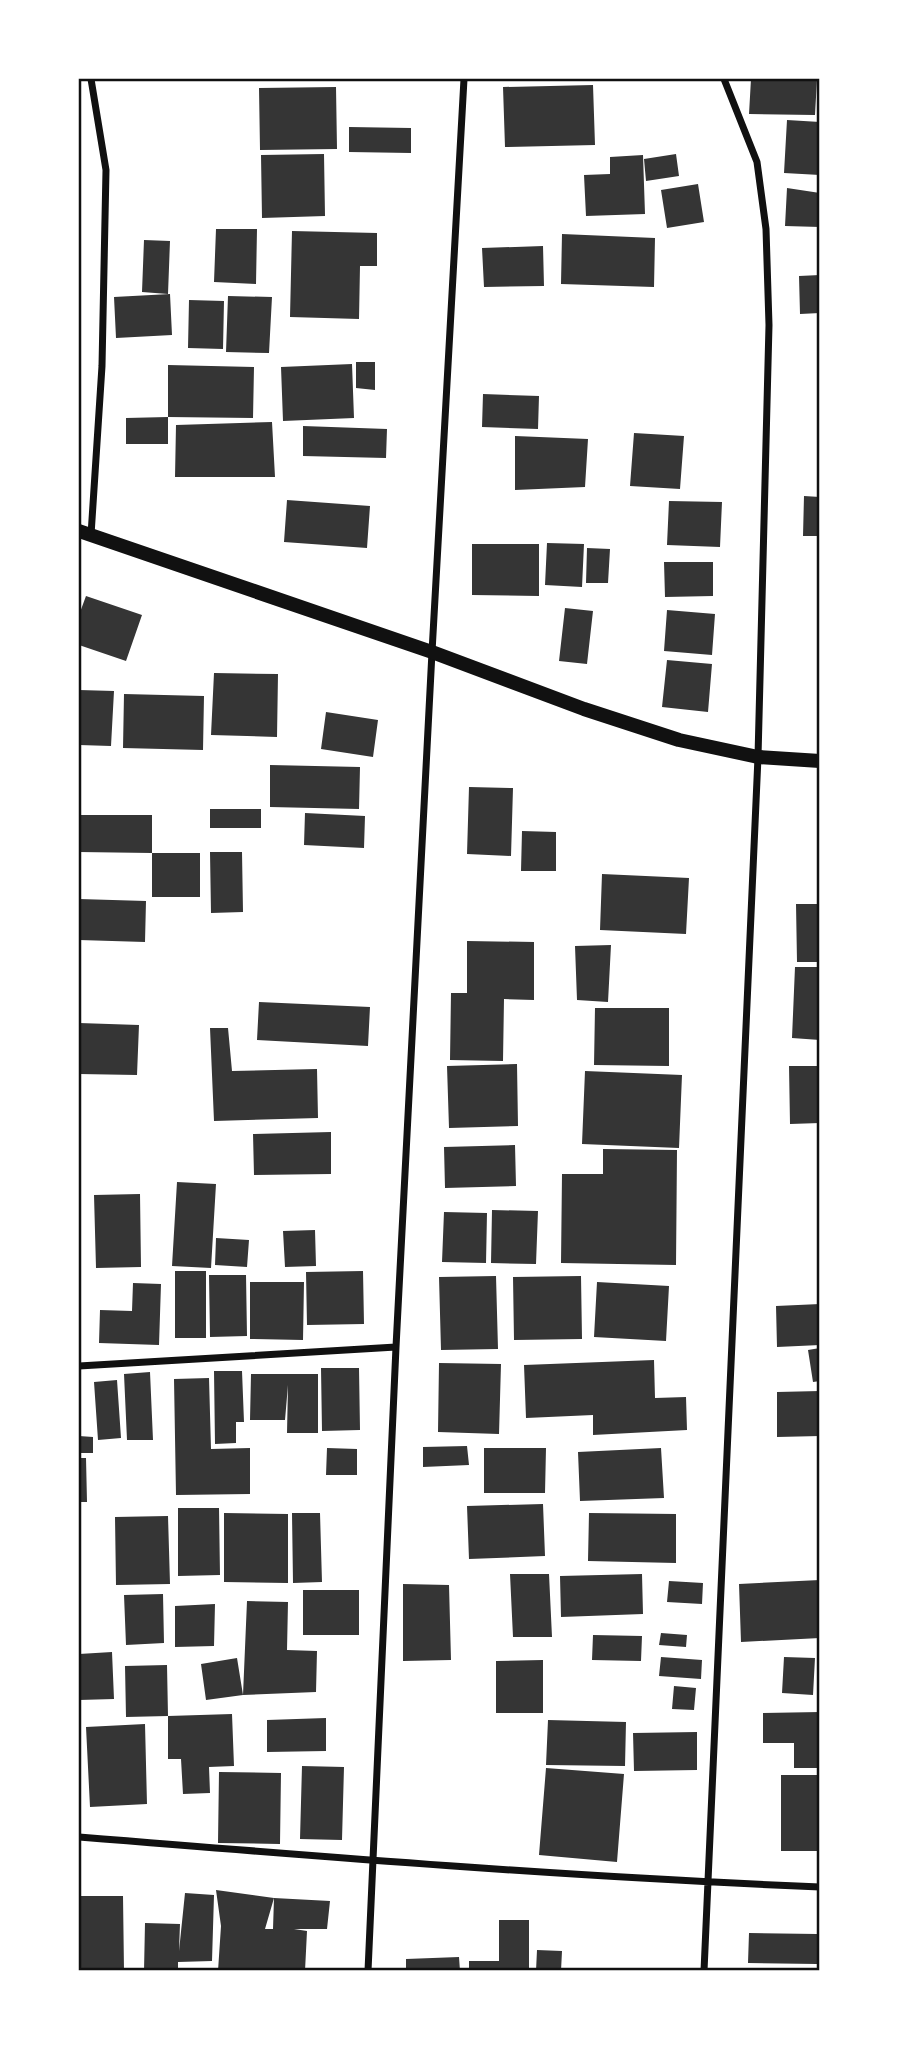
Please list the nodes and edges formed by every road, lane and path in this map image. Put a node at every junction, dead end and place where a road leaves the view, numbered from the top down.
1 (91, 79) edge
2 (464, 79) edge
3 (724, 79) edge
4 (85, 533) edge
5 (432, 652) junction
6 (758, 757) junction
7 (820, 761) edge
8 (396, 1347) junction
9 (79, 1366) edge
10 (79, 1837) edge
11 (374, 1861) junction
12 (708, 1882) junction
13 (820, 1886) edge
14 (368, 1971) edge
15 (704, 1971) edge

1 - 4 street
2 - 5 street
3 - 6 street
4 - 5 main road
5 - 6 main road
5 - 8 street
6 - 7 main road
6 - 12 street
8 - 9 street
8 - 11 street
10 - 11 street
11 - 12 street
11 - 14 street
12 - 13 street
12 - 15 street

